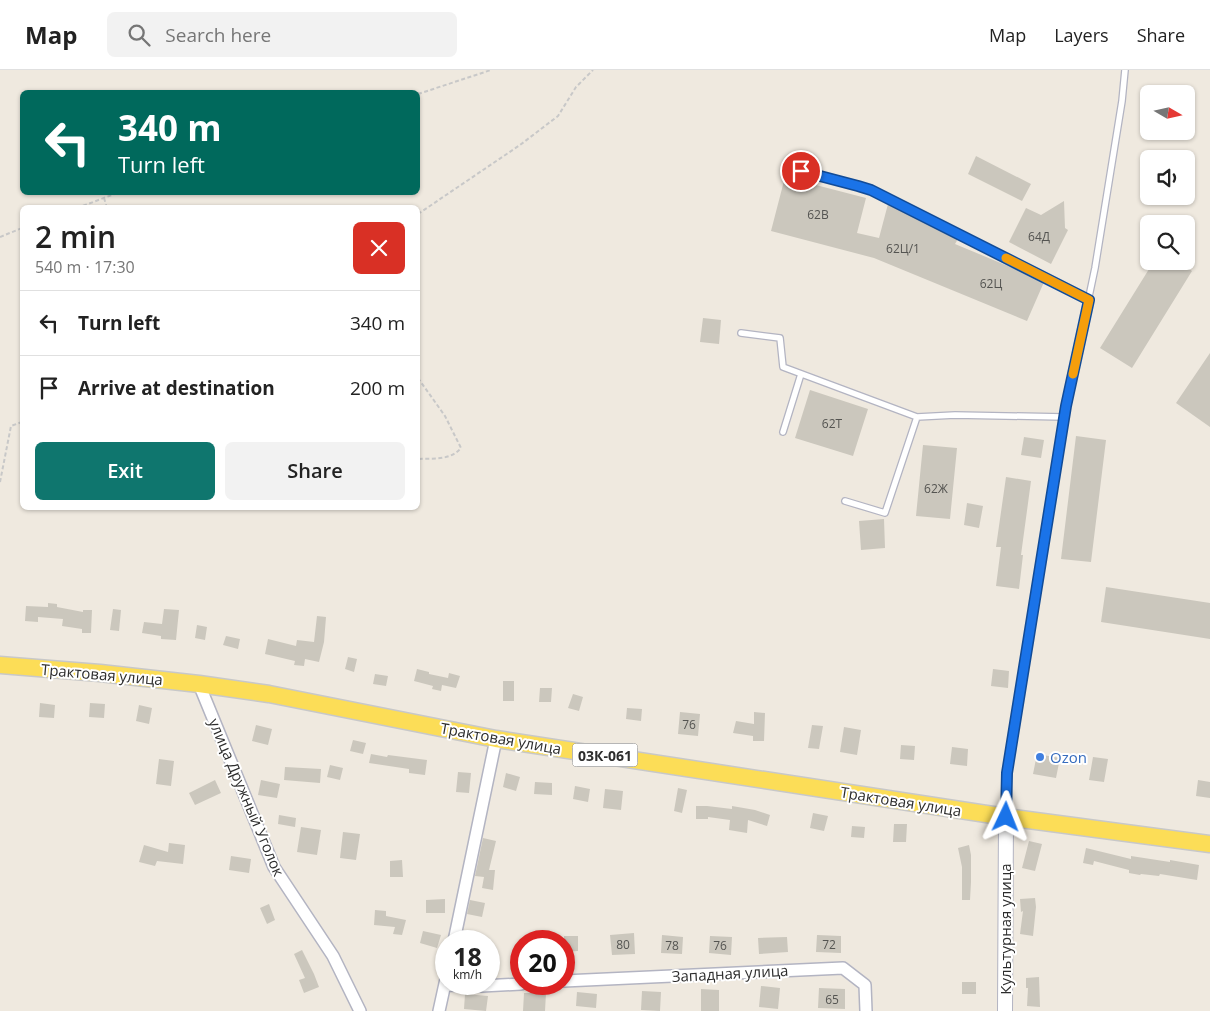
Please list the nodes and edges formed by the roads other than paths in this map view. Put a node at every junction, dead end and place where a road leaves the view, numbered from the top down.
1 (1126, 70) edge
2 (785, 167) dead end
3 (1089, 300) junction
4 (741, 333) dead end
5 (801, 374) junction
6 (918, 417) junction
7 (1064, 417) junction
8 (783, 432) dead end
9 (845, 501) dead end
10 (0, 665) edge
11 (199, 684) junction
12 (496, 739) junction
13 (1006, 817) junction
14 (1210, 844) edge
15 (456, 930) edge
16 (575, 980) edge
17 (443, 995) edge
18 (360, 1011) edge
19 (439, 1011) edge
20 (866, 1011) edge
21 (1005, 1011) edge

1 - 3 lane
2 - 3 lane
3 - 7 lane
4 - 5 lane
5 - 6 lane
5 - 8 lane
6 - 7 lane
6 - 9 lane
7 - 13 lane
10 - 11 main road, Трактовая улица / 03К-061
11 - 12 main road, Трактовая улица / 03К-061
11 - 18 street, улица Дружный Уголок
12 - 13 main road, Трактовая улица / 03К-061
12 - 15 street
13 - 14 main road, Трактовая улица / 03К-061
13 - 21 street, Культурная улица
16 - 20 street, Западная улица
17 - 19 street

